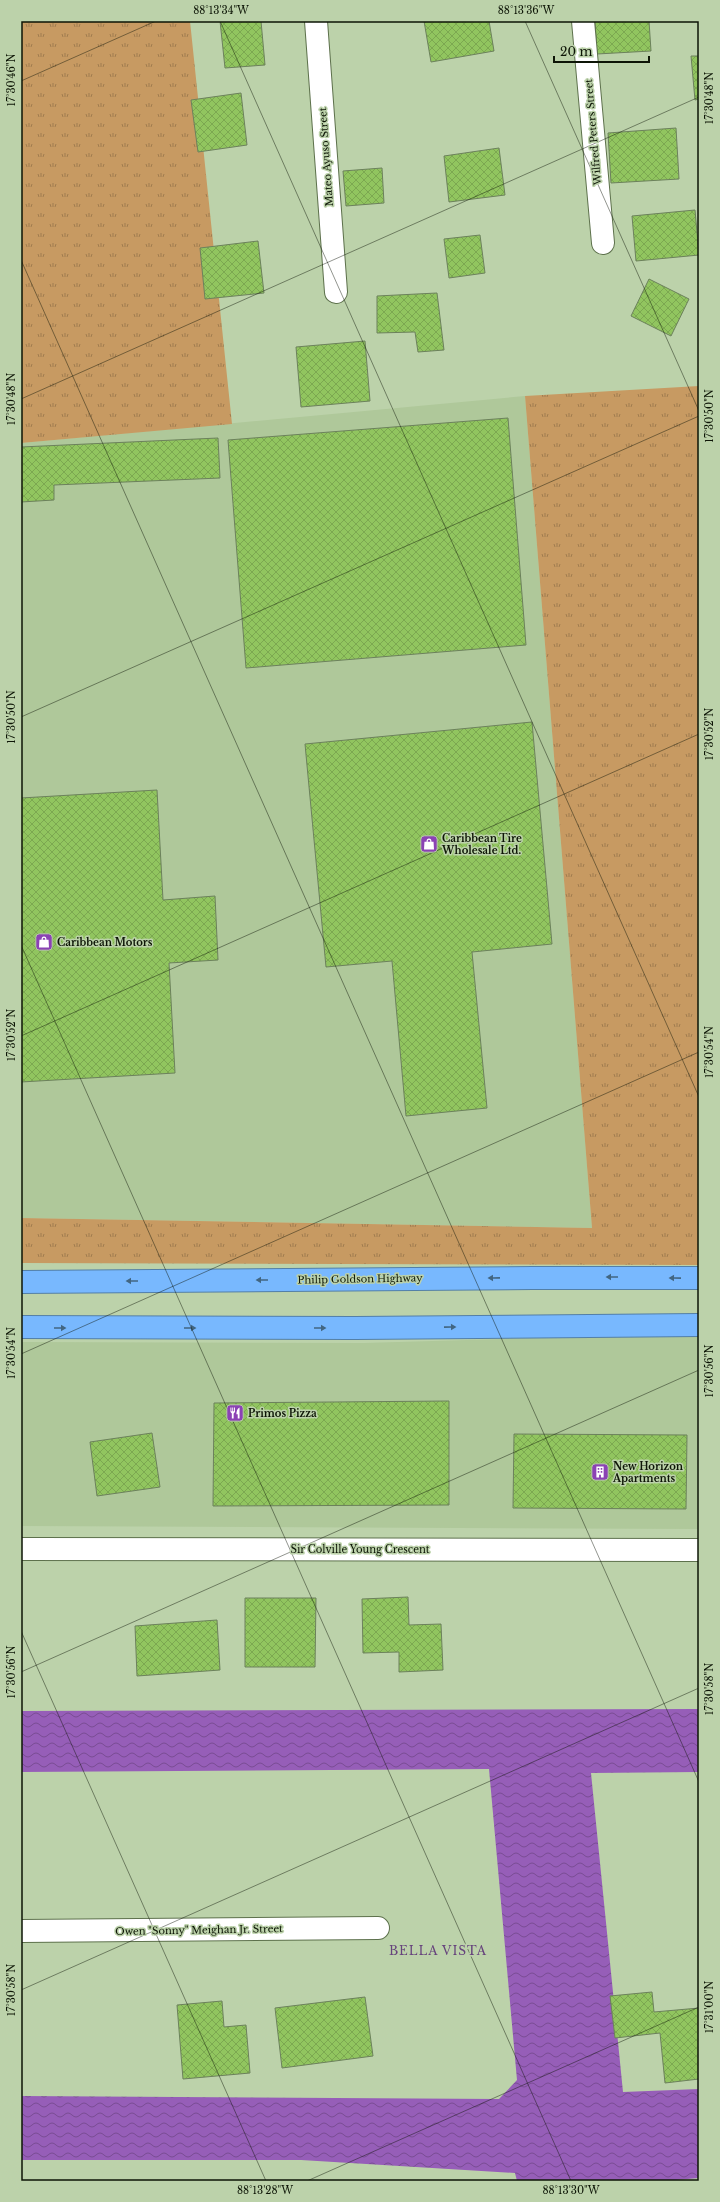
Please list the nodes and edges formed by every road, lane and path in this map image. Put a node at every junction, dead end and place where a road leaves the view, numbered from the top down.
1 (316, 21) edge
2 (583, 21) edge
3 (602, 243) dead end
4 (336, 292) dead end
5 (699, 1278) edge
6 (21, 1282) edge
7 (699, 1325) edge
8 (21, 1327) edge
9 (21, 1549) edge
10 (699, 1550) edge
11 (378, 1928) dead end
12 (21, 1932) edge

1 - 4 street, Mateo Ayuso Street
2 - 3 street, Wilfred Peters Street
5 -> 6 highway, Philip Goldson Highway
8 -> 7 highway
9 - 10 street, Sir Colville Young Crescent
11 - 12 street, Owen "Sonny" Meighan Jr. Street

